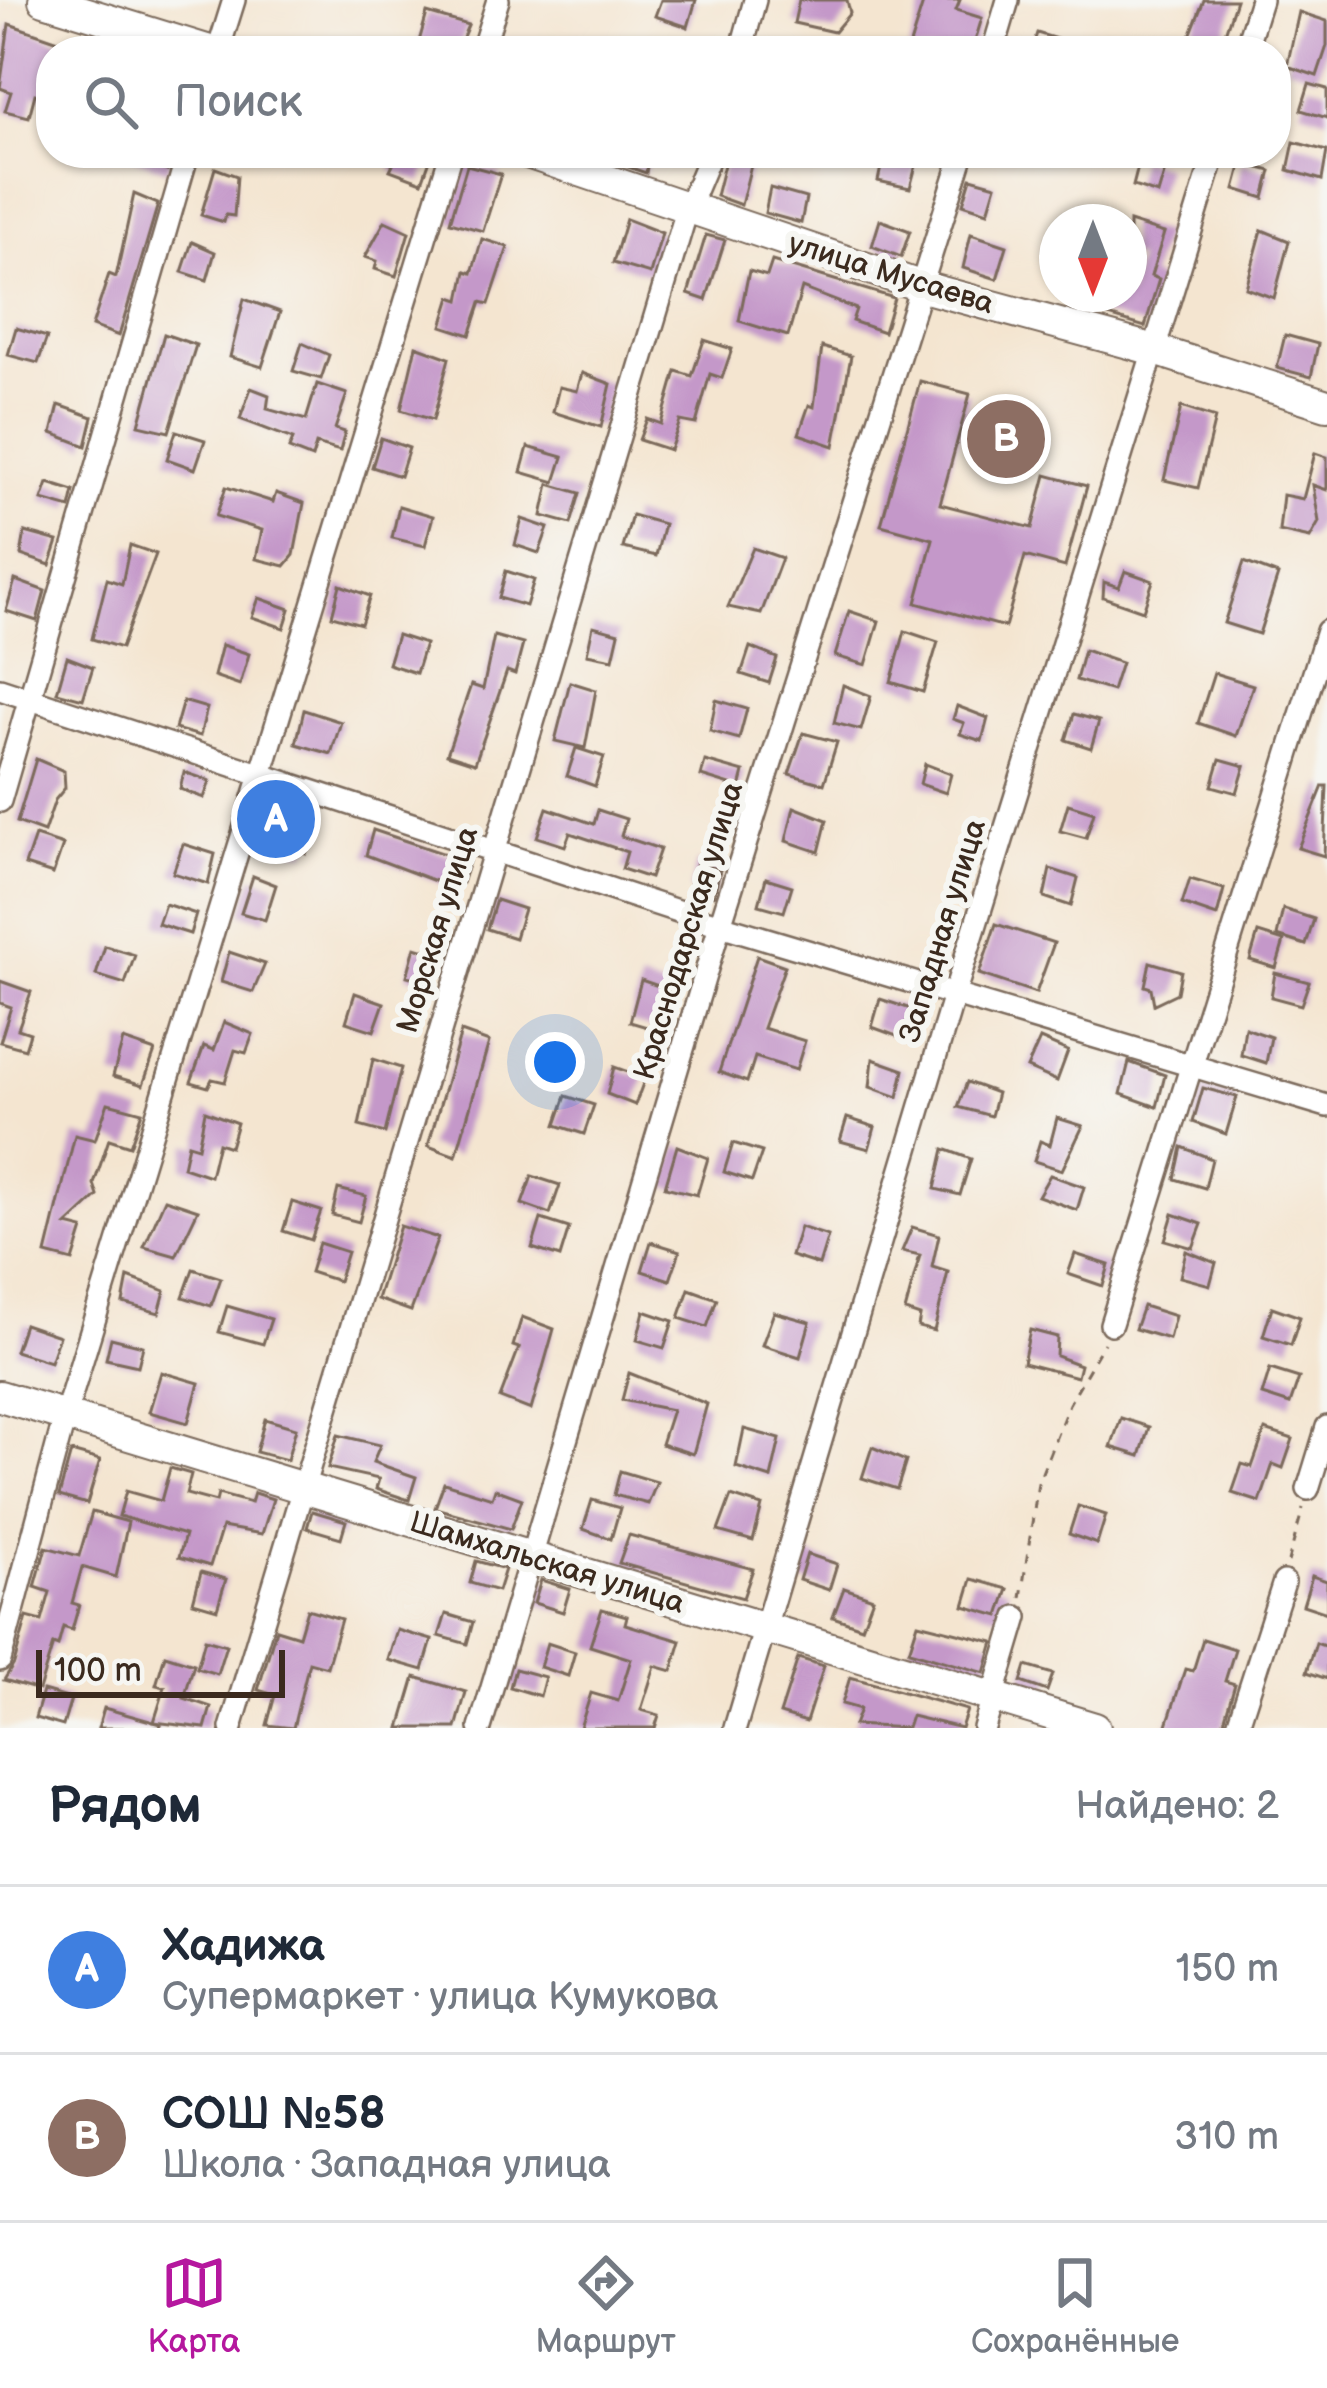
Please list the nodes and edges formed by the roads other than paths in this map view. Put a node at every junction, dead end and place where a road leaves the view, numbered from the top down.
1 (44, 0) edge
2 (234, 0) edge
3 (498, 0) edge
4 (755, 0) edge
5 (1008, 0) edge
6 (1261, 0) edge
7 (164, 36) edge
8 (220, 36) edge
9 (487, 36) edge
10 (745, 36) edge
11 (997, 36) edge
12 (1250, 36) edge
13 (184, 168) edge
14 (446, 168) edge
15 (569, 168) edge
16 (704, 168) edge
17 (959, 168) edge
18 (1210, 168) edge
19 (686, 210) junction
20 (923, 287) junction
21 (1155, 350) junction
22 (1327, 405) edge
23 (1327, 631) edge
24 (0, 689) edge
25 (30, 698) junction
26 (263, 774) junction
27 (0, 802) edge
28 (494, 848) junction
29 (720, 925) junction
30 (954, 995) junction
31 (1194, 1066) junction
32 (1327, 1106) edge
33 (1112, 1324) road end
34 (0, 1396) edge
35 (65, 1416) junction
36 (1327, 1427) edge
37 (1308, 1489) road end
38 (302, 1490) junction
39 (532, 1558) junction
40 (1284, 1582) road end
41 (1017, 1617) road end
42 (766, 1629) junction
43 (0, 1660) edge
44 (993, 1697) junction
45 (232, 1728) edge
46 (480, 1728) edge
47 (735, 1728) edge
48 (984, 1728) edge
49 (1095, 1728) edge
50 (1238, 1728) edge

1 - 7 street
2 - 8 street
3 - 9 street
4 - 10 street
5 - 11 street
6 - 12 street
13 - 25 street
14 - 26 street
15 - 19 street, улица Мусаева
16 - 19 street, Морская улица
17 - 20 street, Краснодарская улица
18 - 21 street, Западная улица
19 - 20 street, улица Мусаева
19 - 28 street, Морская улица
20 - 21 street, улица Мусаева
20 - 29 street, Краснодарская улица
21 - 22 street, улица Мусаева
21 - 30 street, Западная улица
23 - 31 street
24 - 25 street
25 - 26 street
25 - 27 street
26 - 28 street
26 - 35 street
28 - 29 street
28 - 38 street, Морская улица
29 - 30 street
29 - 39 street, Краснодарская улица
30 - 31 street
30 - 42 street, Западная улица
31 - 32 street
31 - 33 street
34 - 35 street, Шамхальская улица
35 - 38 street, Шамхальская улица
35 - 43 street
36 - 37 street
38 - 39 street, Шамхальская улица
38 - 45 street, Морская улица
39 - 42 street, Шамхальская улица
39 - 46 street, Краснодарская улица
40 - 50 street
41 - 44 street
42 - 44 street, Шамхальская улица
42 - 47 street, Западная улица
44 - 48 street
44 - 49 street, Шамхальская улица

